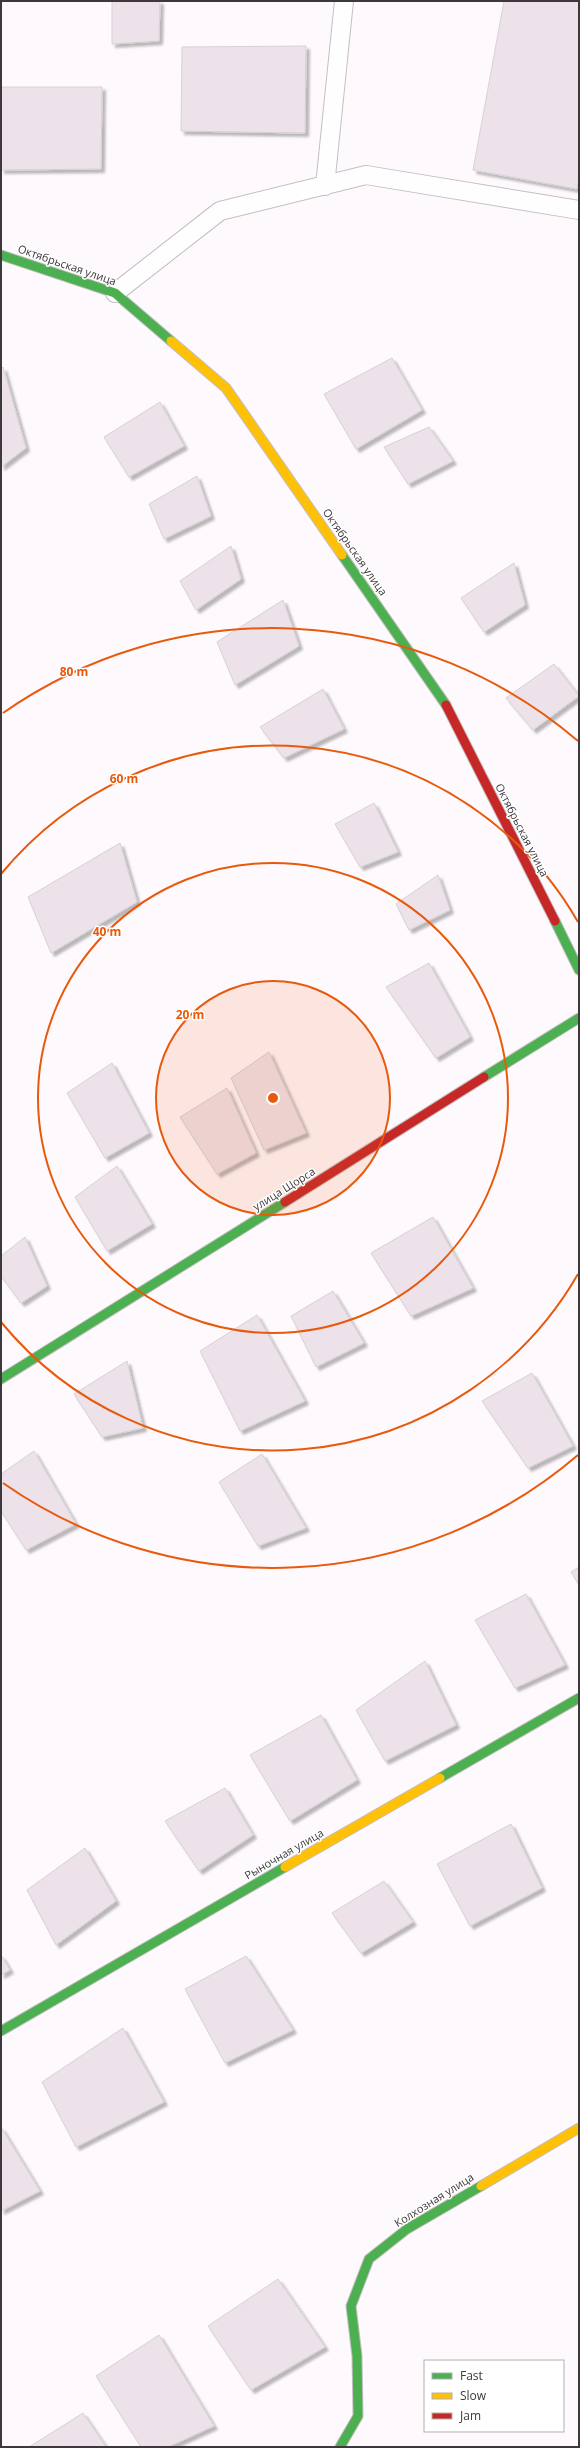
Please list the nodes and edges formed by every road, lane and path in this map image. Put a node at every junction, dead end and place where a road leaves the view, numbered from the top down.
1 (344, 1) edge
2 (325, 186) junction
3 (579, 210) edge
4 (1, 255) edge
5 (115, 293) junction
6 (579, 970) edge
7 (579, 1018) edge
8 (1, 1379) edge
9 (579, 1698) edge
10 (1, 2031) edge
11 (579, 2128) edge
12 (340, 2447) edge

1 - 2 lane
2 - 3 lane
2 - 5 lane
4 - 5 street, Октябрьская улица
5 - 6 street, Октябрьская улица
7 - 8 street, улица Щорса
9 - 10 street, Рыночная улица
11 - 12 street, Колхозная улица

